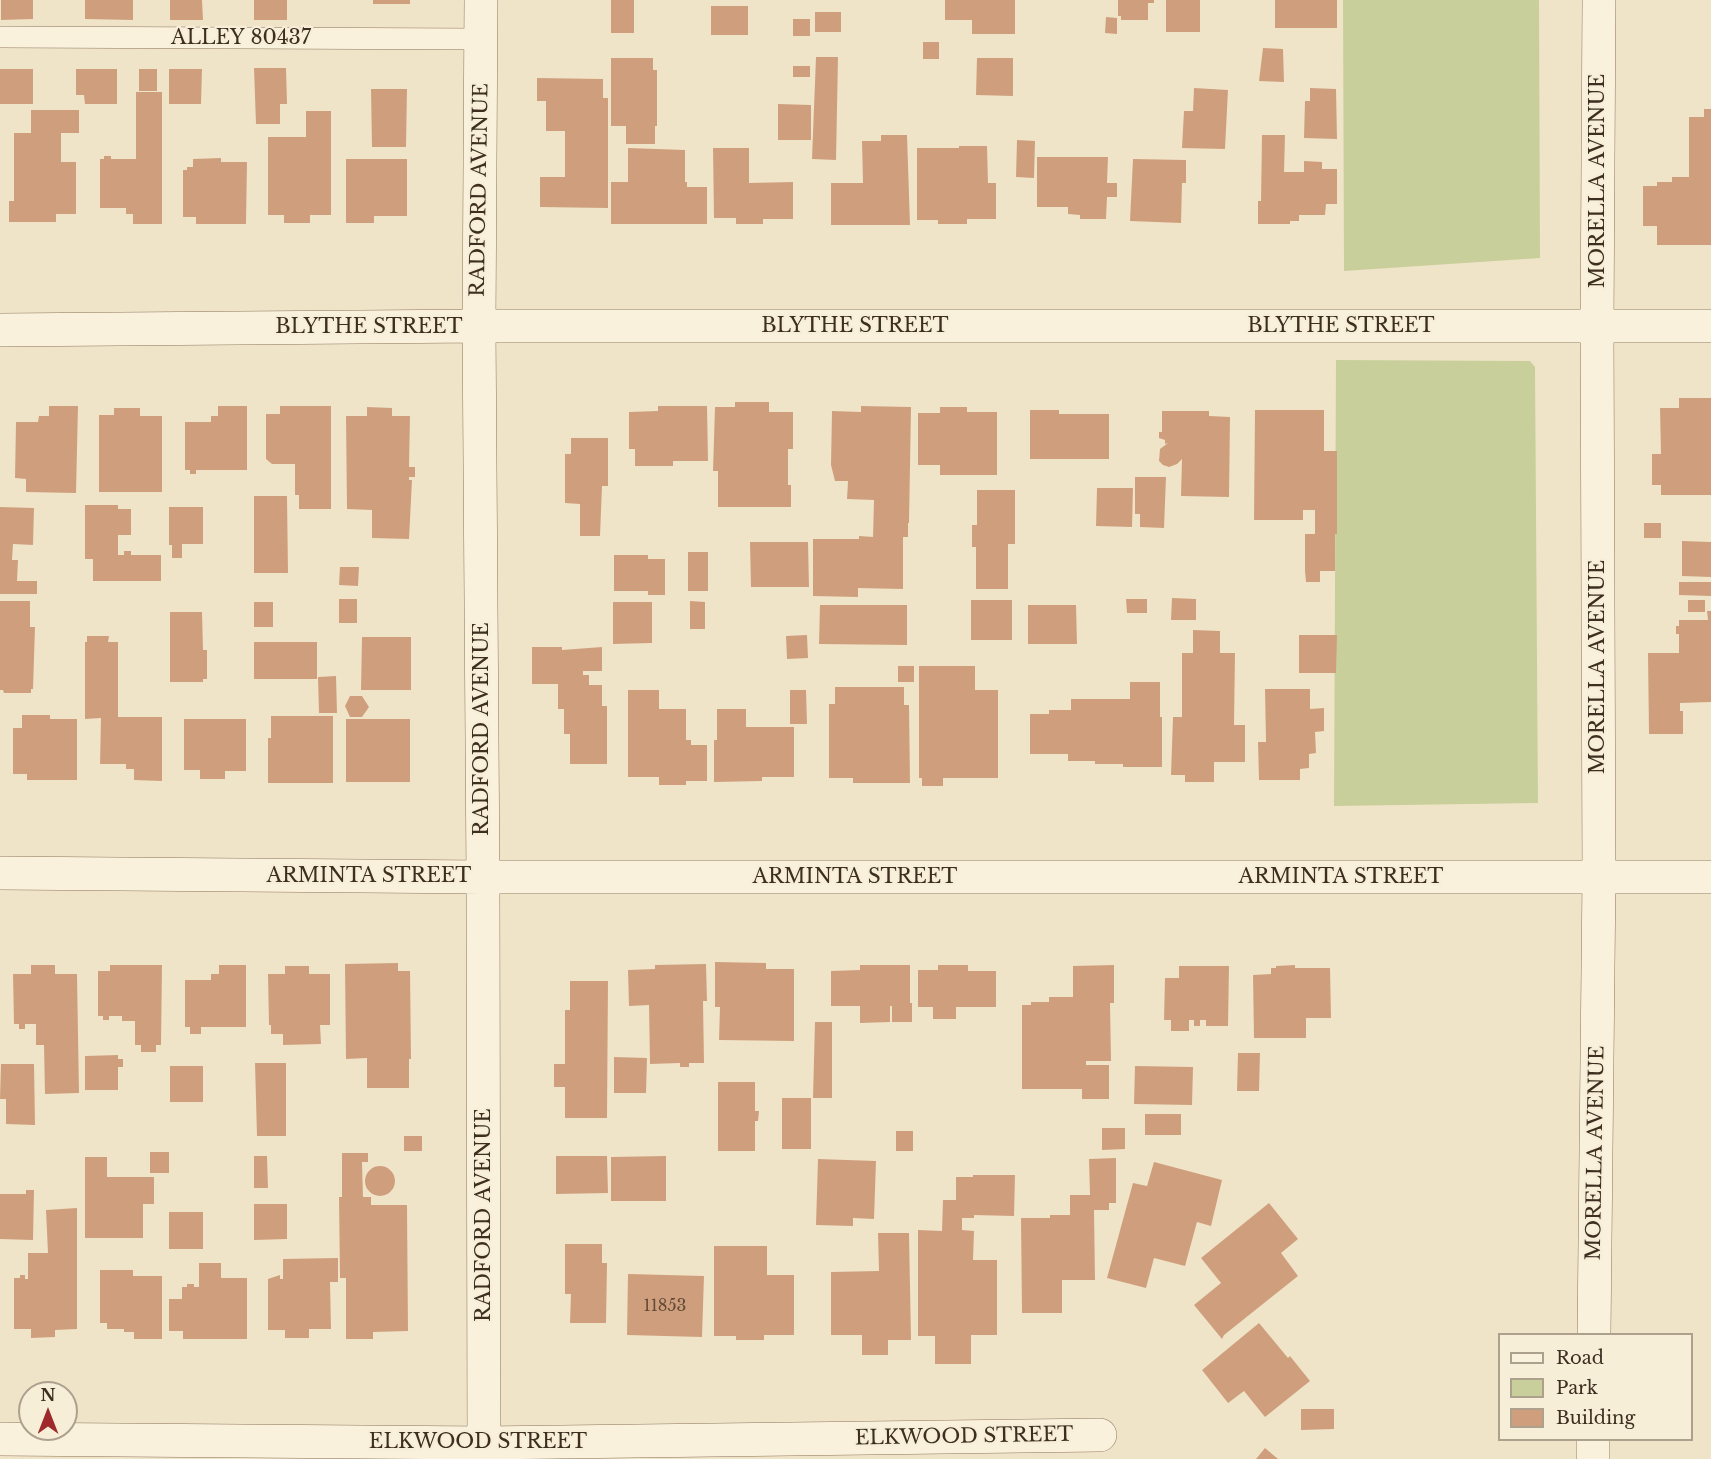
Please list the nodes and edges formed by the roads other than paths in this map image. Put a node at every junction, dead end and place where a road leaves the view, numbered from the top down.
1 (482, 0) edge
2 (1599, 0) edge
3 (0, 38) edge
4 (482, 39) junction
5 (479, 326) junction
6 (1597, 326) junction
7 (1711, 326) edge
8 (0, 330) edge
9 (0, 873) edge
10 (483, 877) junction
11 (1599, 877) junction
12 (1711, 877) edge
13 (1594, 1333) edge
14 (1100, 1435) dead end
15 (0, 1439) edge
16 (1593, 1441) edge
17 (484, 1451) edge
18 (1593, 1459) edge

1 - 4 street, RADFORD AVENUE
2 - 6 street, MORELLA AVENUE
3 - 4 lane, ALLEY 80437
4 - 5 street, RADFORD AVENUE
5 - 6 street, BLYTHE STREET
5 - 8 street, BLYTHE STREET
5 - 10 street, RADFORD AVENUE
6 - 7 street, BLYTHE STREET
6 - 11 street, MORELLA AVENUE
9 - 10 street, ARMINTA STREET
10 - 11 street, ARMINTA STREET
10 - 17 street, RADFORD AVENUE
11 - 12 street, ARMINTA STREET
11 - 13 street, MORELLA AVENUE
14 - 17 street, ELKWOOD STREET
15 - 17 street, ELKWOOD STREET
16 - 18 street

